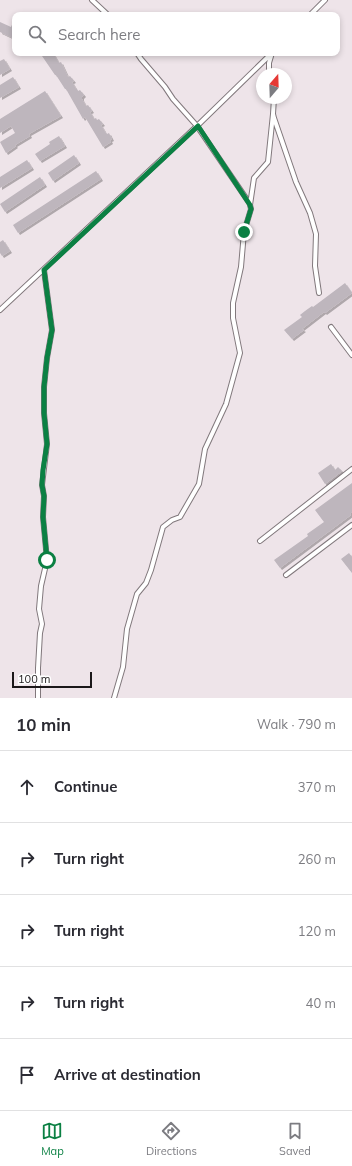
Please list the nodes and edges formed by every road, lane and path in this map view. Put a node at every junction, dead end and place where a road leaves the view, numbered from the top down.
1 (92, 0) edge
2 (325, 0) edge
3 (105, 12) edge
4 (313, 12) edge
5 (140, 56) edge
6 (269, 56) edge
7 (271, 56) edge
8 (269, 68) edge
9 (274, 104) edge
10 (273, 114) junction
11 (198, 126) junction
12 (250, 205) junction
13 (44, 270) junction
14 (319, 293) dead end
15 (0, 310) edge
16 (331, 327) dead end
17 (352, 355) edge
18 (352, 469) edge
19 (352, 525) edge
20 (260, 541) dead end
21 (286, 575) dead end
22 (38, 698) edge
23 (114, 698) edge

1 - 3 street
2 - 4 street
5 - 11 street
6 - 11 street
7 - 8 street
9 - 10 street
10 - 12 street
10 - 14 street
11 - 12 street
11 - 13 street
12 - 23 street
13 - 15 street
13 - 22 street
16 - 17 street
18 - 20 street
19 - 21 street

